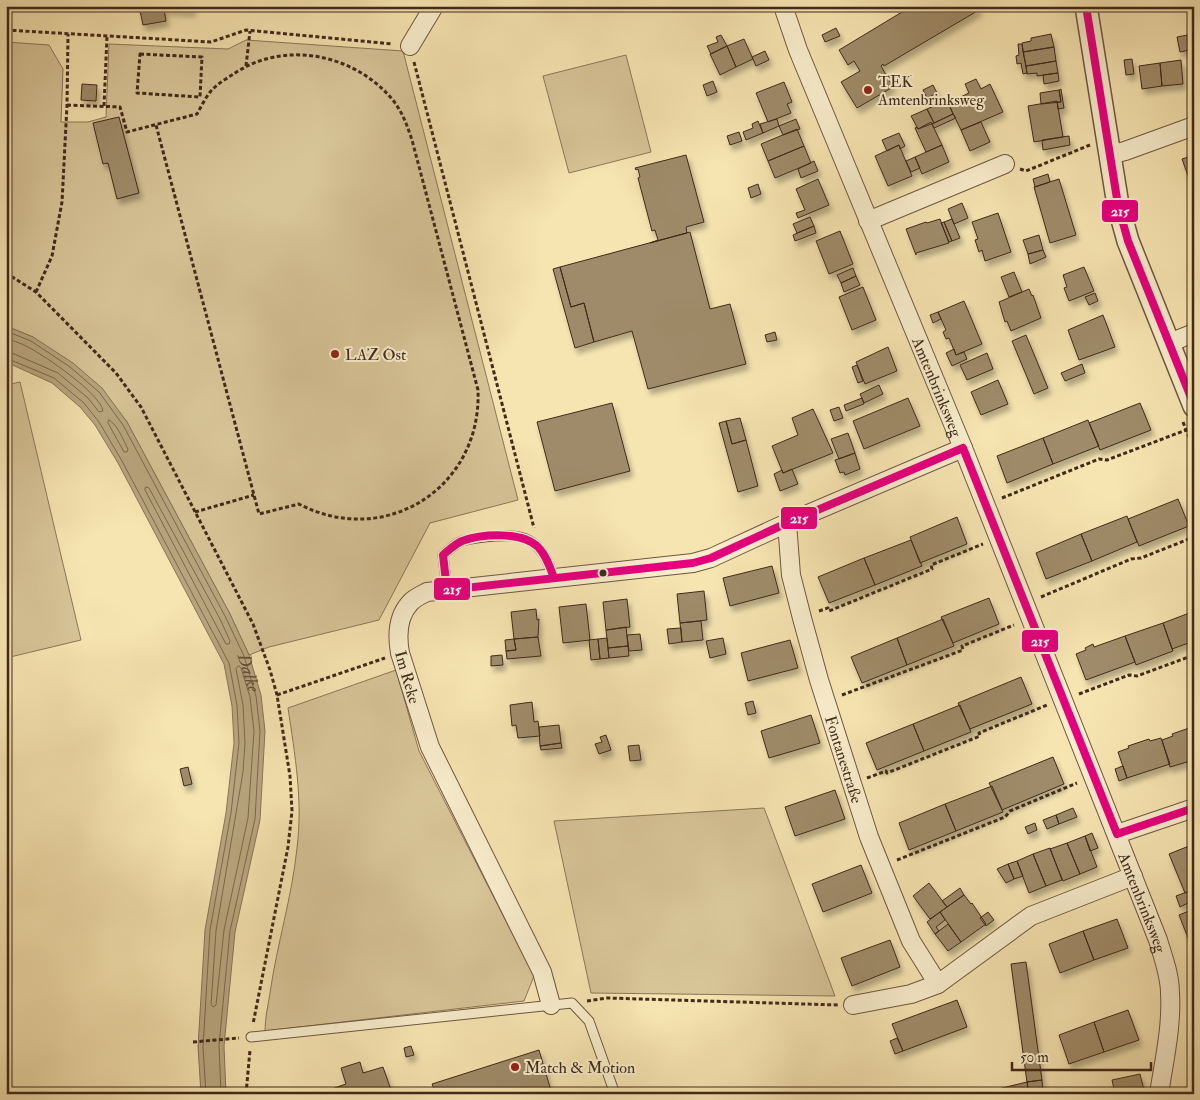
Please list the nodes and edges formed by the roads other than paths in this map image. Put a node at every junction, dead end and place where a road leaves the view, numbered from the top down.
1 (434, 6) edge
2 (783, 6) edge
3 (1086, 6) edge
4 (410, 46) road end
5 (1194, 126) edge
6 (1100, 150) junction
7 (1005, 164) road end
8 (868, 221) junction
9 (1194, 333) edge
10 (1169, 343) junction
11 (1194, 406) edge
12 (962, 448) junction
13 (787, 523) junction
14 (554, 578) junction
15 (447, 590) junction
16 (1194, 808) edge
17 (1117, 834) junction
18 (1133, 876) junction
19 (938, 984) junction
20 (551, 1005) junction
21 (853, 1005) road end
22 (251, 1037) road end
23 (614, 1094) edge
24 (1159, 1094) edge

1 - 4 street
2 - 8 street, Amtenbrinksweg
3 - 6 street
5 - 6 street
6 - 10 street
7 - 8 street
8 - 12 street, Amtenbrinksweg
9 - 10 street
10 - 11 street
12 - 13 street, Im Reke
12 - 17 street, Amtenbrinksweg
13 - 14 street, Im Reke
13 - 19 street, Fontanestraße
14 - 15 street, Im Reke
14 - 15 lane
15 - 20 street, Im Reke
16 - 17 street
17 - 18 street, Amtenbrinksweg
18 - 19 street
18 - 24 street, Amtenbrinksweg
19 - 21 street
20 - 22 lane
20 - 23 lane

